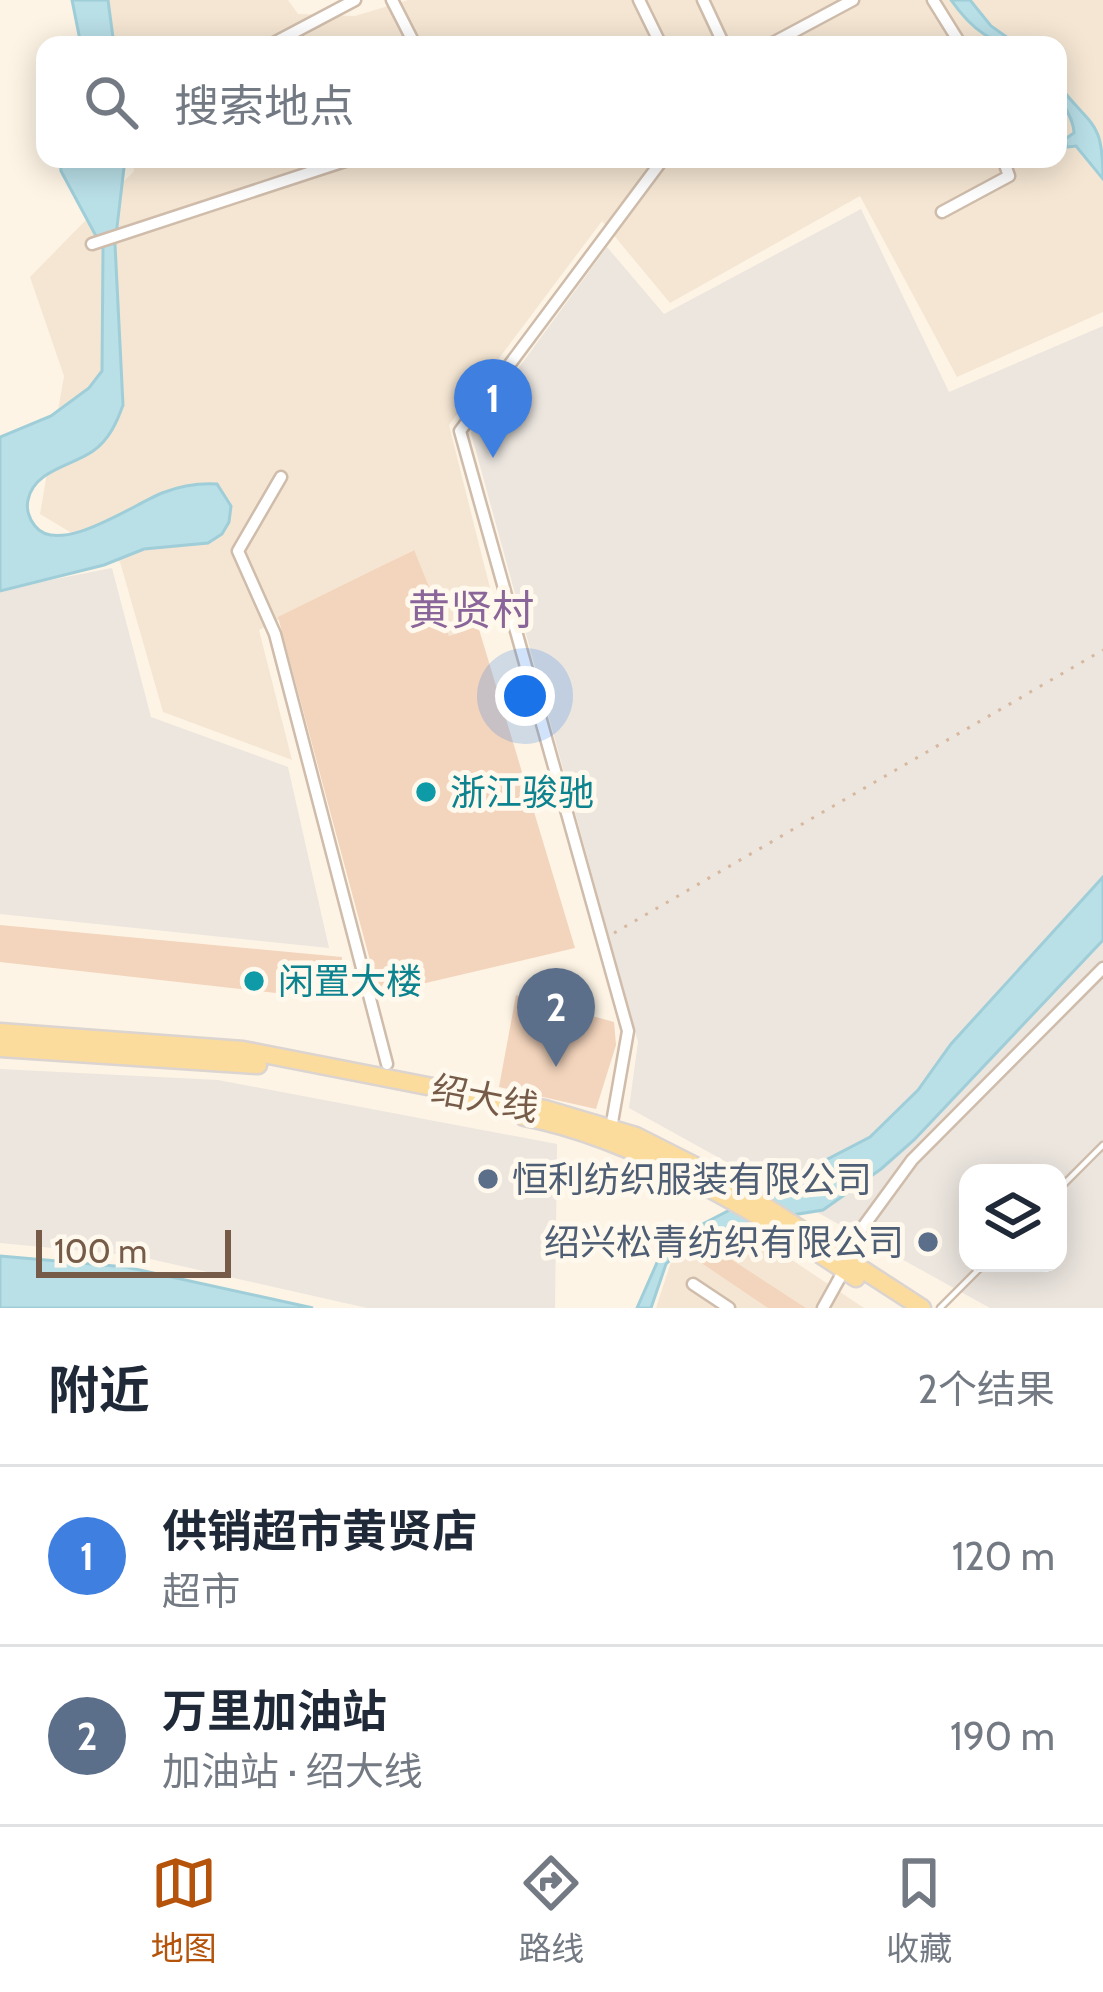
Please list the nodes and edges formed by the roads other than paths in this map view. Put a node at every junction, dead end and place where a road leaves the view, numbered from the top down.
1 (355, 0) edge
2 (392, 0) edge
3 (639, 0) edge
4 (704, 0) edge
5 (854, 0) edge
6 (933, 0) edge
7 (287, 36) edge
8 (410, 36) edge
9 (657, 36) edge
10 (720, 36) edge
11 (787, 36) edge
12 (955, 36) edge
13 (324, 168) edge
14 (655, 168) edge
15 (1007, 168) edge
16 (942, 212) dead end
17 (96, 243) dead end
18 (281, 477) dead end
19 (1103, 968) edge
20 (0, 1032) edge
21 (0, 1048) edge
22 (388, 1064) dead end
23 (609, 1136) junction
24 (1103, 1145) edge
25 (1067, 1181) edge
26 (791, 1231) junction
27 (845, 1264) junction
28 (976, 1272) edge
29 (693, 1284) dead end
30 (728, 1308) edge
31 (823, 1308) edge
32 (901, 1308) edge
33 (922, 1308) edge
34 (940, 1308) edge

1 - 7 street
2 - 8 street
3 - 9 street
4 - 10 street
5 - 11 street
6 - 12 street
13 - 17 street
14 - 23 street
15 - 16 street
18 - 22 street
19 - 27 street
20 - 23 main road, 绍大线
21 - 23 main road, 绍大线
23 - 26 main road, 绍大线
23 - 26 main road, 绍大线
24 - 25 lane
26 - 27 main road, 绍大线
27 - 31 street
27 - 32 main road, 绍大线
27 - 33 main road, 绍大线
28 - 34 lane
29 - 30 street

